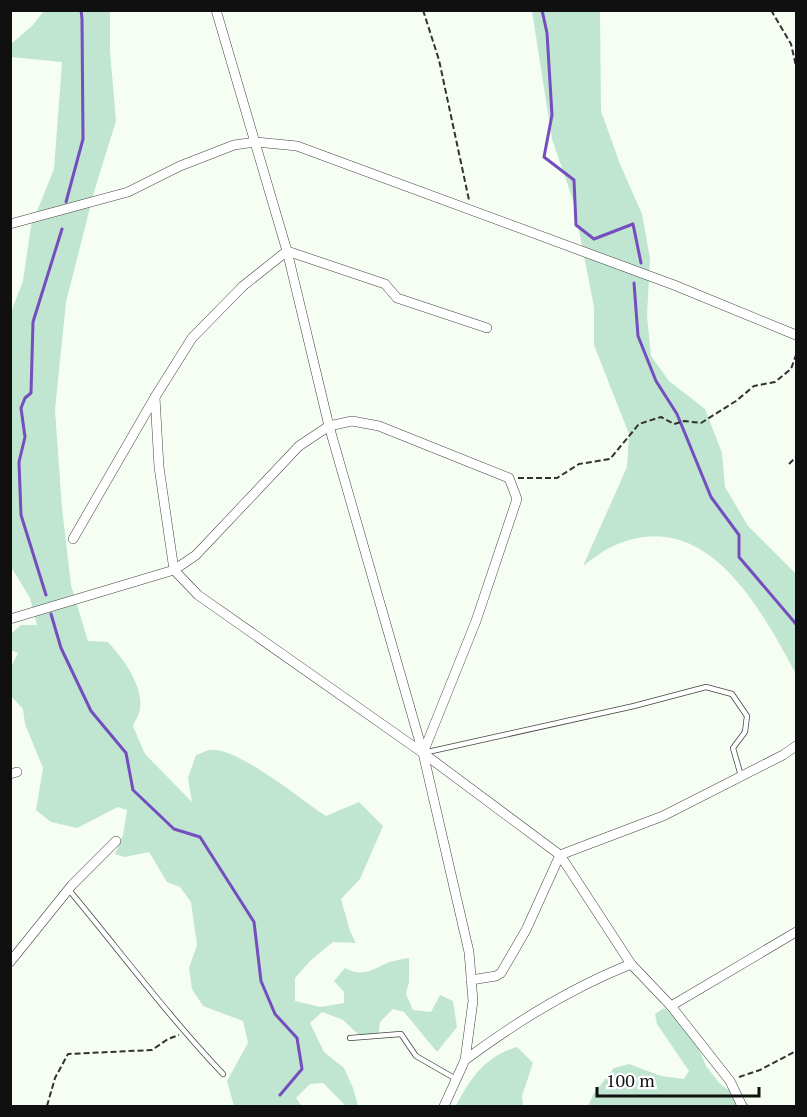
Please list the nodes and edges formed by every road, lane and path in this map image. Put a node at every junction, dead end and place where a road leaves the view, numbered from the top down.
1 (216, 10) edge
2 (423, 10) edge
3 (771, 10) edge
4 (796, 66) edge
5 (256, 142) junction
6 (471, 211) junction
7 (10, 225) edge
8 (287, 251) junction
9 (487, 328) dead end
10 (796, 335) edge
11 (796, 355) edge
12 (156, 397) junction
13 (329, 426) junction
14 (796, 456) edge
15 (789, 464) dead end
16 (509, 478) junction
17 (74, 539) dead end
18 (174, 570) junction
19 (10, 619) edge
20 (796, 746) edge
21 (423, 753) junction
22 (741, 777) junction
23 (116, 841) dead end
24 (560, 855) junction
25 (68, 890) junction
26 (796, 932) edge
27 (10, 962) edge
28 (631, 964) junction
29 (471, 980) junction
30 (671, 1006) junction
31 (185, 1033) junction
32 (350, 1038) dead end
33 (796, 1051) edge
34 (465, 1060) junction
35 (223, 1074) dead end
36 (456, 1079) junction
37 (729, 1081) junction
38 (47, 1107) edge
39 (444, 1107) edge
40 (742, 1107) edge

1 - 5 street
2 - 6 path
3 - 4 path
5 - 6 street
5 - 7 street
5 - 8 street
6 - 10 street
8 - 9 street
8 - 12 street
8 - 13 street
11 - 16 path
12 - 17 street
12 - 18 street
13 - 16 street
13 - 18 street
13 - 21 street
14 - 15 path
16 - 21 street
18 - 19 street
18 - 21 street
20 - 22 street
21 - 22 lane
21 - 24 street
21 - 29 street
22 - 24 street
23 - 25 street
24 - 28 street
24 - 29 street
25 - 27 street
25 - 31 lane
26 - 30 street
28 - 30 street
28 - 34 street
29 - 34 street
30 - 37 street
31 - 35 lane
31 - 38 path
32 - 36 lane
33 - 37 path
34 - 36 street
36 - 39 street
37 - 40 street

